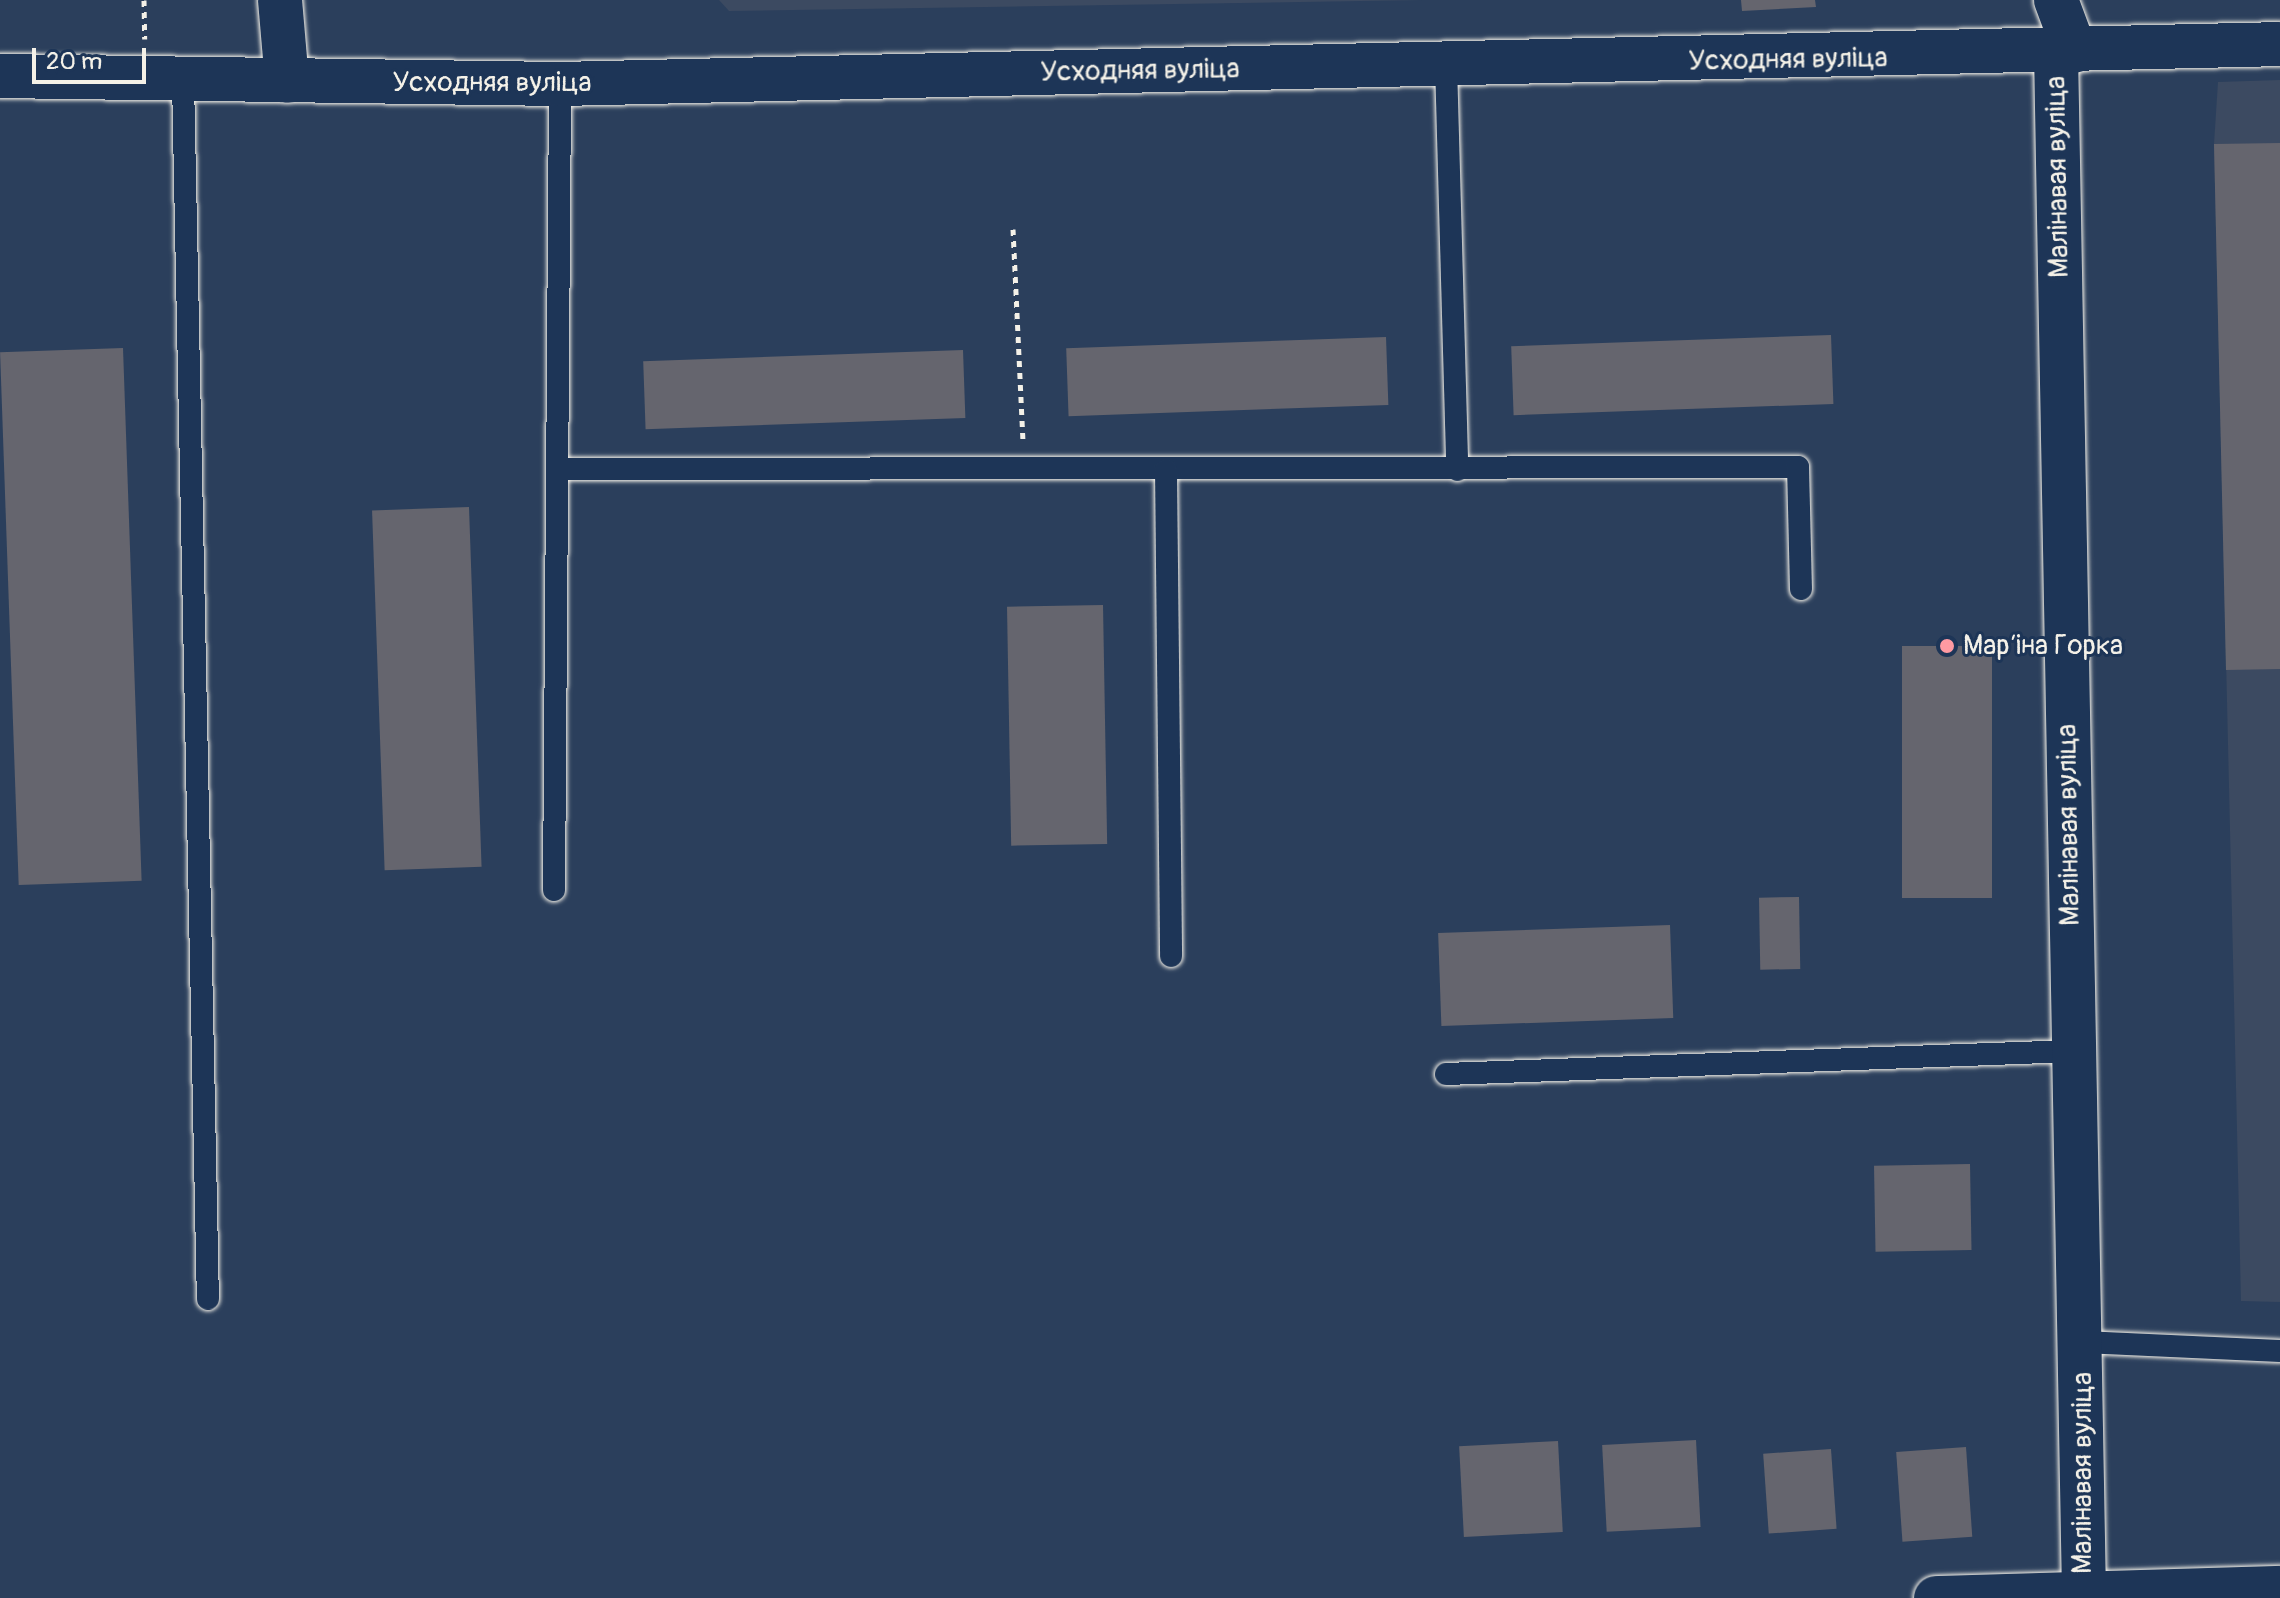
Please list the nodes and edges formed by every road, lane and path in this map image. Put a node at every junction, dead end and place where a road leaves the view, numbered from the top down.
1 (144, 0) edge
2 (280, 0) edge
3 (2056, 0) edge
4 (2280, 44) edge
5 (2066, 51) junction
6 (146, 52) dead end
7 (1446, 64) junction
8 (0, 76) edge
9 (183, 80) junction
10 (287, 81) junction
11 (560, 84) junction
12 (1013, 229) dead end
13 (557, 469) junction
14 (1024, 469) junction
15 (1166, 470) junction
16 (1457, 470) junction
17 (1801, 589) dead end
18 (554, 890) dead end
19 (1171, 956) dead end
20 (2073, 1051) junction
21 (1446, 1074) dead end
22 (208, 1299) dead end
23 (2083, 1342) junction
24 (2280, 1351) edge
25 (2280, 1588) edge
26 (2084, 1596) edge
27 (1936, 1598) edge

1 - 6 path
2 - 10 street
3 - 5 street, Малінавая вуліца
4 - 5 street, Усходняя вуліца
5 - 7 street, Усходняя вуліца
5 - 20 street, Малінавая вуліца
7 - 11 street, Усходняя вуліца
7 - 16 lane
8 - 9 street, Усходняя вуліца
9 - 10 street, Усходняя вуліца
9 - 22 lane
10 - 11 street, Усходняя вуліца
11 - 13 lane
12 - 14 path
13 - 14 lane
13 - 18 lane
14 - 15 lane
15 - 16 lane
15 - 19 lane
16 - 17 lane
20 - 21 lane
20 - 23 street, Малінавая вуліца
23 - 24 lane
23 - 26 street, Малінавая вуліца
25 - 26 street
26 - 27 street

